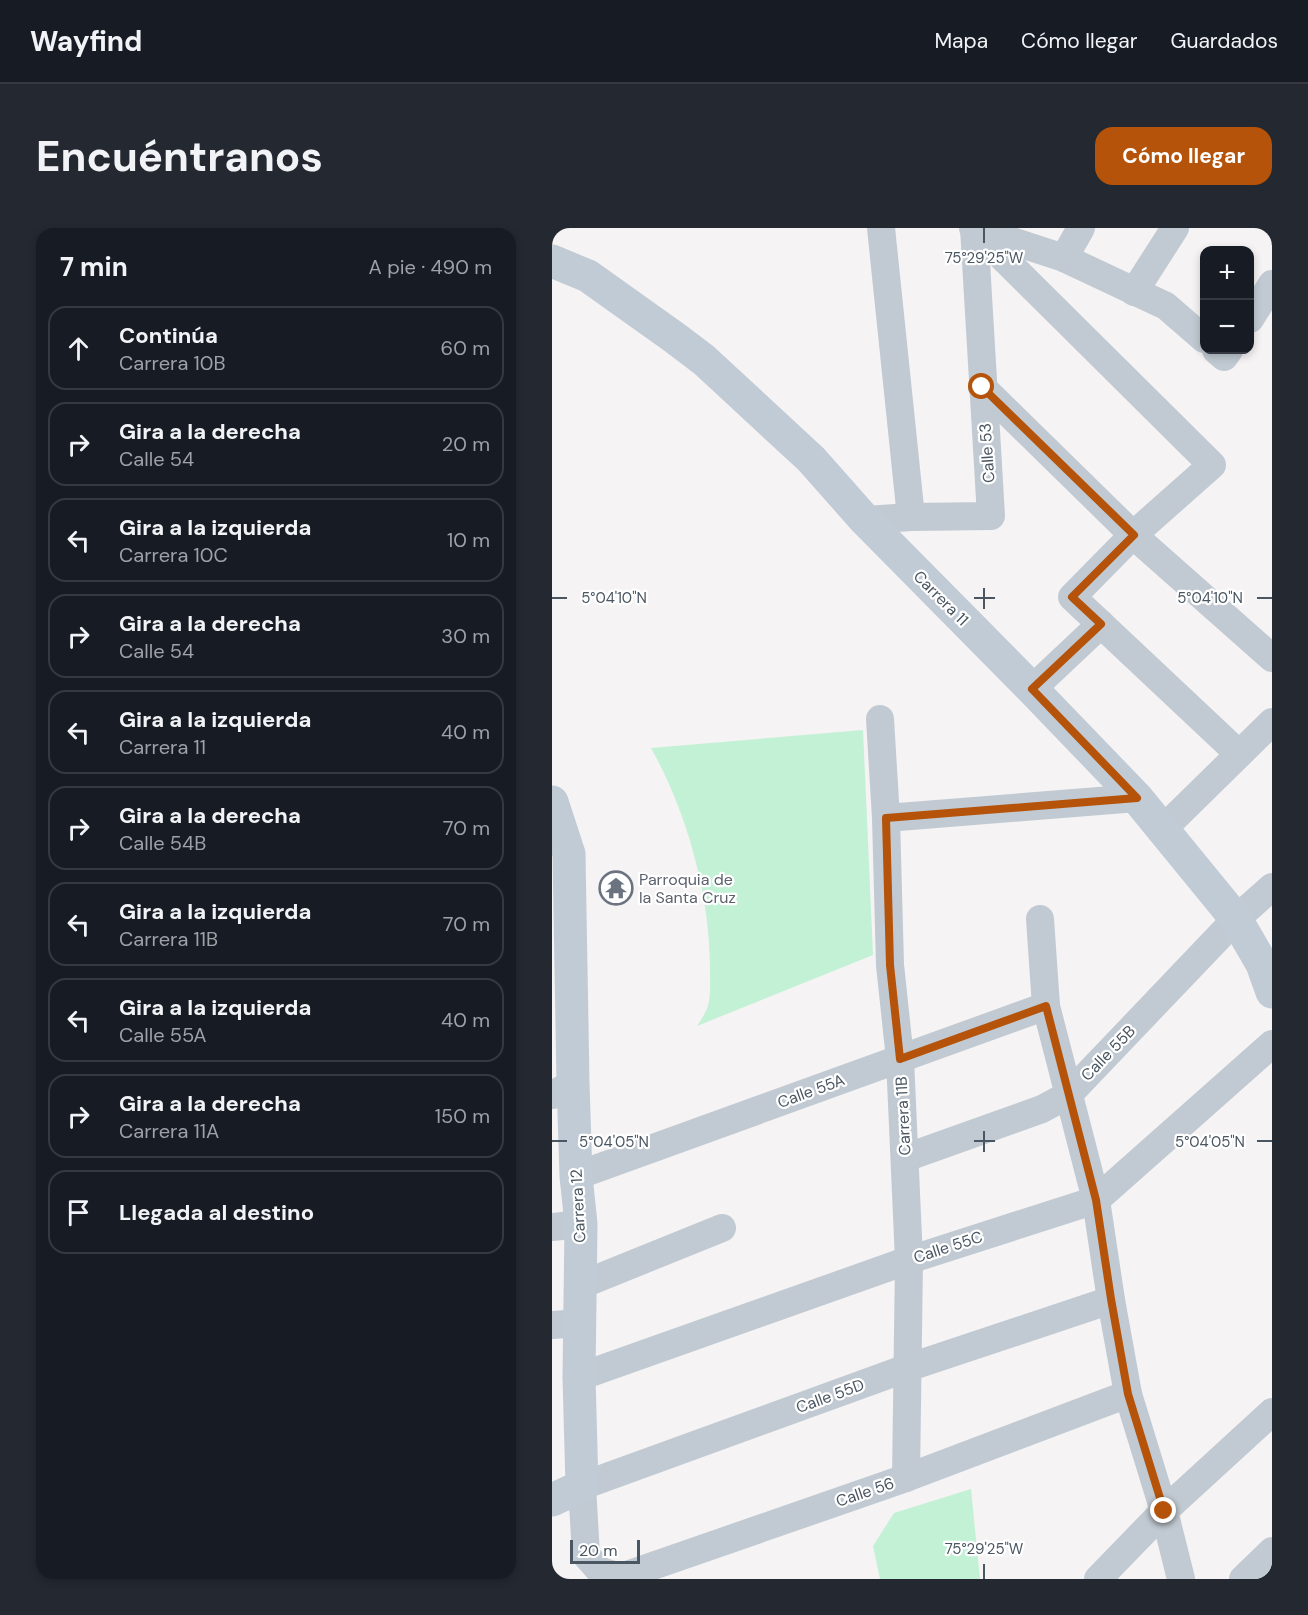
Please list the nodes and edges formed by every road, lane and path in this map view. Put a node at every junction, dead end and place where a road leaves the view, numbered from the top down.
1 (882, 228) edge
2 (973, 228) edge
3 (1081, 228) edge
4 (1175, 228) edge
5 (1064, 258) junction
6 (552, 261) edge
7 (1272, 284) edge
8 (1134, 292) junction
9 (1254, 312) edge
10 (1200, 334) edge
11 (982, 387) junction
12 (911, 517) junction
13 (865, 520) junction
14 (1134, 535) junction
15 (1101, 624) junction
16 (1272, 658) edge
17 (1032, 689) junction
18 (880, 719) dead end
19 (1272, 722) edge
20 (1239, 753) junction
21 (1137, 798) junction
22 (552, 802) edge
23 (886, 818) junction
24 (1163, 829) junction
25 (1272, 886) edge
26 (1040, 919) dead end
27 (1236, 919) junction
28 (1272, 992) edge
29 (1046, 1006) junction
30 (562, 1018) edge
31 (1272, 1044) edge
32 (900, 1059) junction
33 (562, 1089) edge
34 (1068, 1095) junction
35 (905, 1158) junction
36 (576, 1176) junction
37 (1096, 1200) junction
38 (566, 1226) edge
39 (723, 1228) dead end
40 (909, 1260) junction
41 (581, 1285) junction
42 (1111, 1299) junction
43 (566, 1324) edge
44 (907, 1368) junction
45 (579, 1377) junction
46 (1128, 1394) junction
47 (1272, 1412) edge
48 (906, 1478) junction
49 (582, 1486) junction
50 (552, 1500) edge
51 (1164, 1511) junction
52 (1272, 1551) edge
53 (600, 1571) joint
54 (1098, 1579) edge
55 (1182, 1579) edge
56 (1243, 1579) edge

1 - 12 street
2 - 5 street
2 - 11 street, Calle 53
2 - 14 street
3 - 5 street
4 - 8 street
5 - 8 street
6 - 13 street, Carrera 11
7 - 9 street
8 - 10 street
11 - 12 street, Calle 53
11 - 14 street
12 - 13 street, Calle 53
13 - 17 street, Carrera 11
14 - 15 street
14 - 16 street
15 - 17 street
15 - 20 street
17 - 21 street, Carrera 11
18 - 23 street, Carrera 11B
19 - 20 street
20 - 24 street
21 - 23 street
21 - 24 street, Carrera 11
22 - 30 street, Carrera 12
23 - 32 street, Carrera 11B
24 - 27 street, Carrera 11
25 - 27 street, Calle 55B
26 - 29 street
27 - 28 street, Carrera 11
27 - 34 street, Calle 55B
29 - 32 street, Calle 55A
29 - 34 street
30 - 33 street, Carrera 12
31 - 37 street, Calle 55C
32 - 35 street, Carrera 11B
32 - 36 street, Calle 55A
33 - 36 street, Carrera 12
34 - 35 street, Calle 55B
34 - 37 street
35 - 40 street, Carrera 11B
36 - 38 street, Carrera 12
37 - 40 street, Calle 55C
37 - 42 street
38 - 41 street, Carrera 12
39 - 41 street
40 - 44 street, Carrera 11B
40 - 45 street, Calle 55C
41 - 43 street, Carrera 12
42 - 44 street, Calle 55D
42 - 46 street
43 - 45 street, Carrera 12
44 - 48 street, Carrera 11B
44 - 49 street, Calle 55D
45 - 49 street, Carrera 12
46 - 48 street, Calle 56
46 - 51 street
47 - 51 street
48 - 53 street, Calle 56
49 - 50 street, Calle 55D
49 - 53 street, Carrera 12
51 - 54 street
51 - 55 street
52 - 56 street

